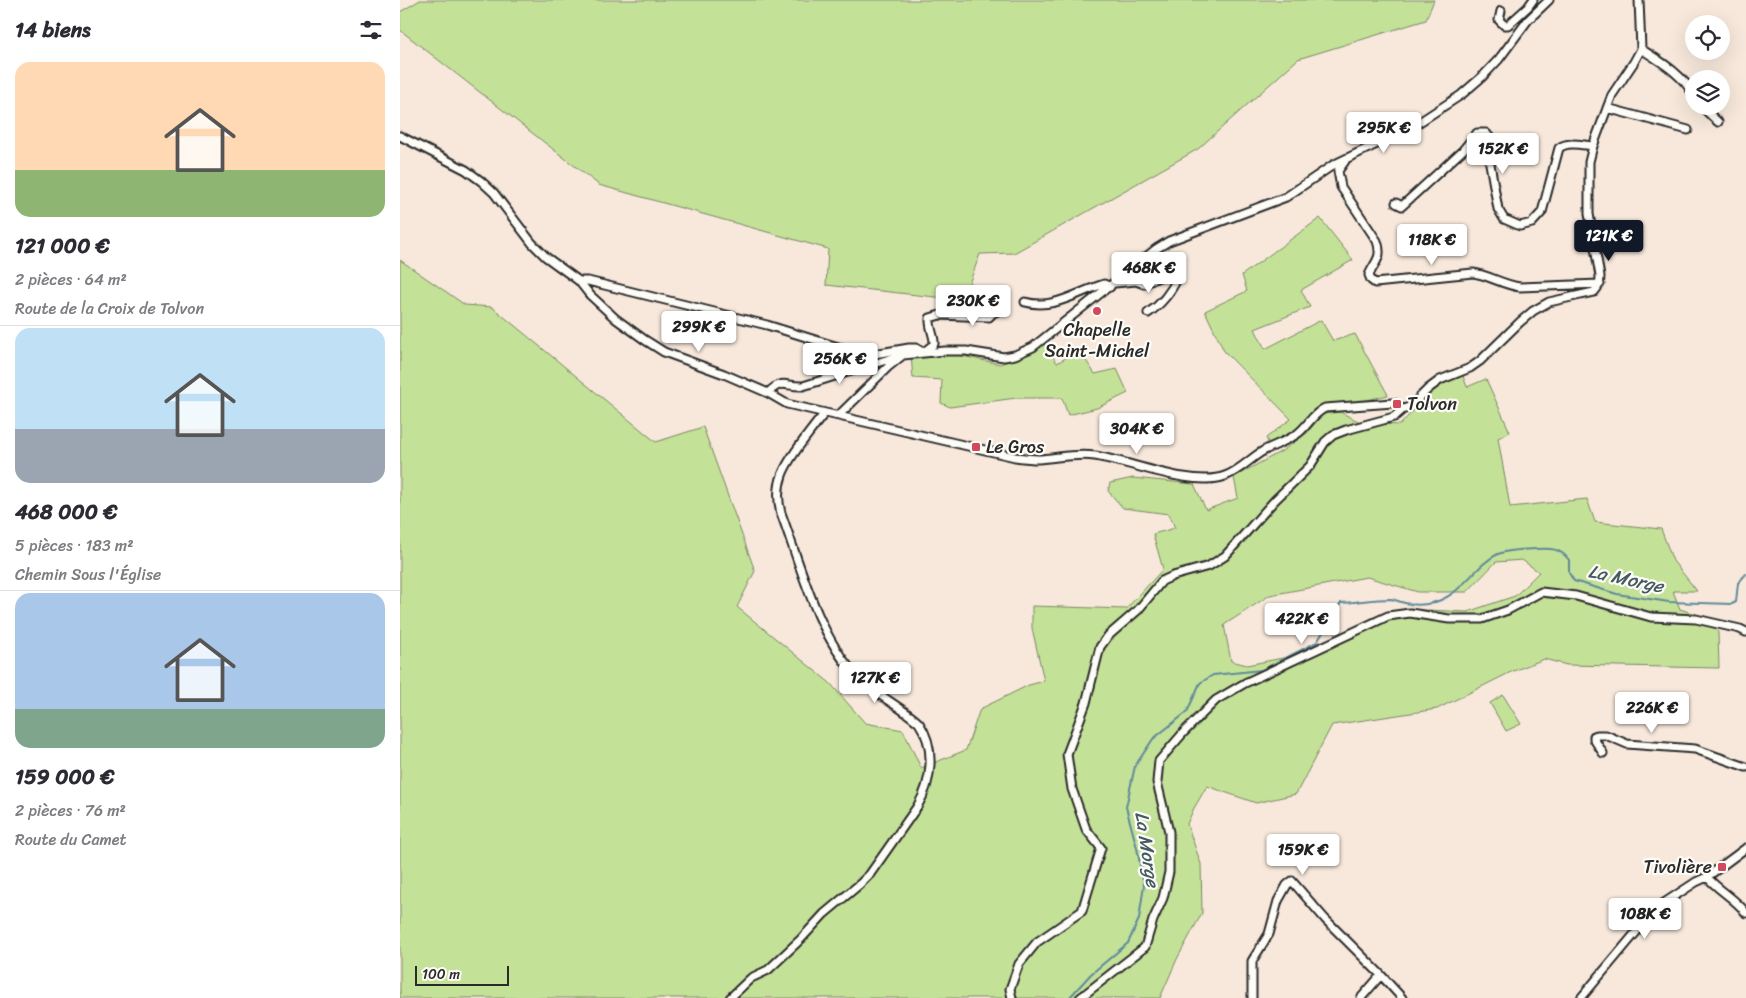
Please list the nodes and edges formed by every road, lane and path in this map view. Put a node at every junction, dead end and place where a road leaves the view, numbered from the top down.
1 (1533, 0) edge
2 (1549, 0) edge
3 (1639, 0) edge
4 (1501, 11) dead end
5 (1641, 50) junction
6 (1685, 84) edge
7 (1607, 108) junction
8 (1711, 115) edge
9 (1718, 122) dead end
10 (1688, 130) dead end
11 (400, 136) edge
12 (1592, 146) junction
13 (1349, 157) junction
14 (1396, 203) dead end
15 (579, 281) junction
16 (1600, 284) junction
17 (1113, 285) junction
18 (1024, 302) dead end
19 (1000, 310) dead end
20 (1148, 313) dead end
21 (923, 352) junction
22 (903, 355) junction
23 (768, 393) junction
24 (1402, 410) junction
25 (825, 413) junction
26 (839, 415) junction
27 (1746, 632) edge
28 (1603, 753) dead end
29 (1746, 767) edge
30 (1746, 848) edge
31 (1708, 877) junction
32 (1744, 908) edge
33 (1381, 975) junction
34 (730, 998) edge
35 (1012, 998) edge
36 (1080, 998) edge
37 (1252, 998) edge
38 (1361, 998) edge
39 (1402, 998) edge
40 (1581, 998) edge

1 - 4 street
2 - 13 street
3 - 5 street
5 - 6 street
5 - 7 street
7 - 10 street
7 - 12 street
8 - 9 street
11 - 15 street
12 - 14 street
12 - 16 street
13 - 16 street
13 - 17 street
15 - 21 street
15 - 23 street
16 - 24 street
17 - 18 street
17 - 20 street
17 - 21 street
19 - 21 street
21 - 22 street
22 - 23 street
22 - 26 street
23 - 25 street
24 - 26 street
24 - 35 street
25 - 26 street
25 - 34 street
27 - 36 street
28 - 29 street
30 - 31 street
31 - 32 street
31 - 40 street
33 - 37 street
33 - 38 street
33 - 39 street

